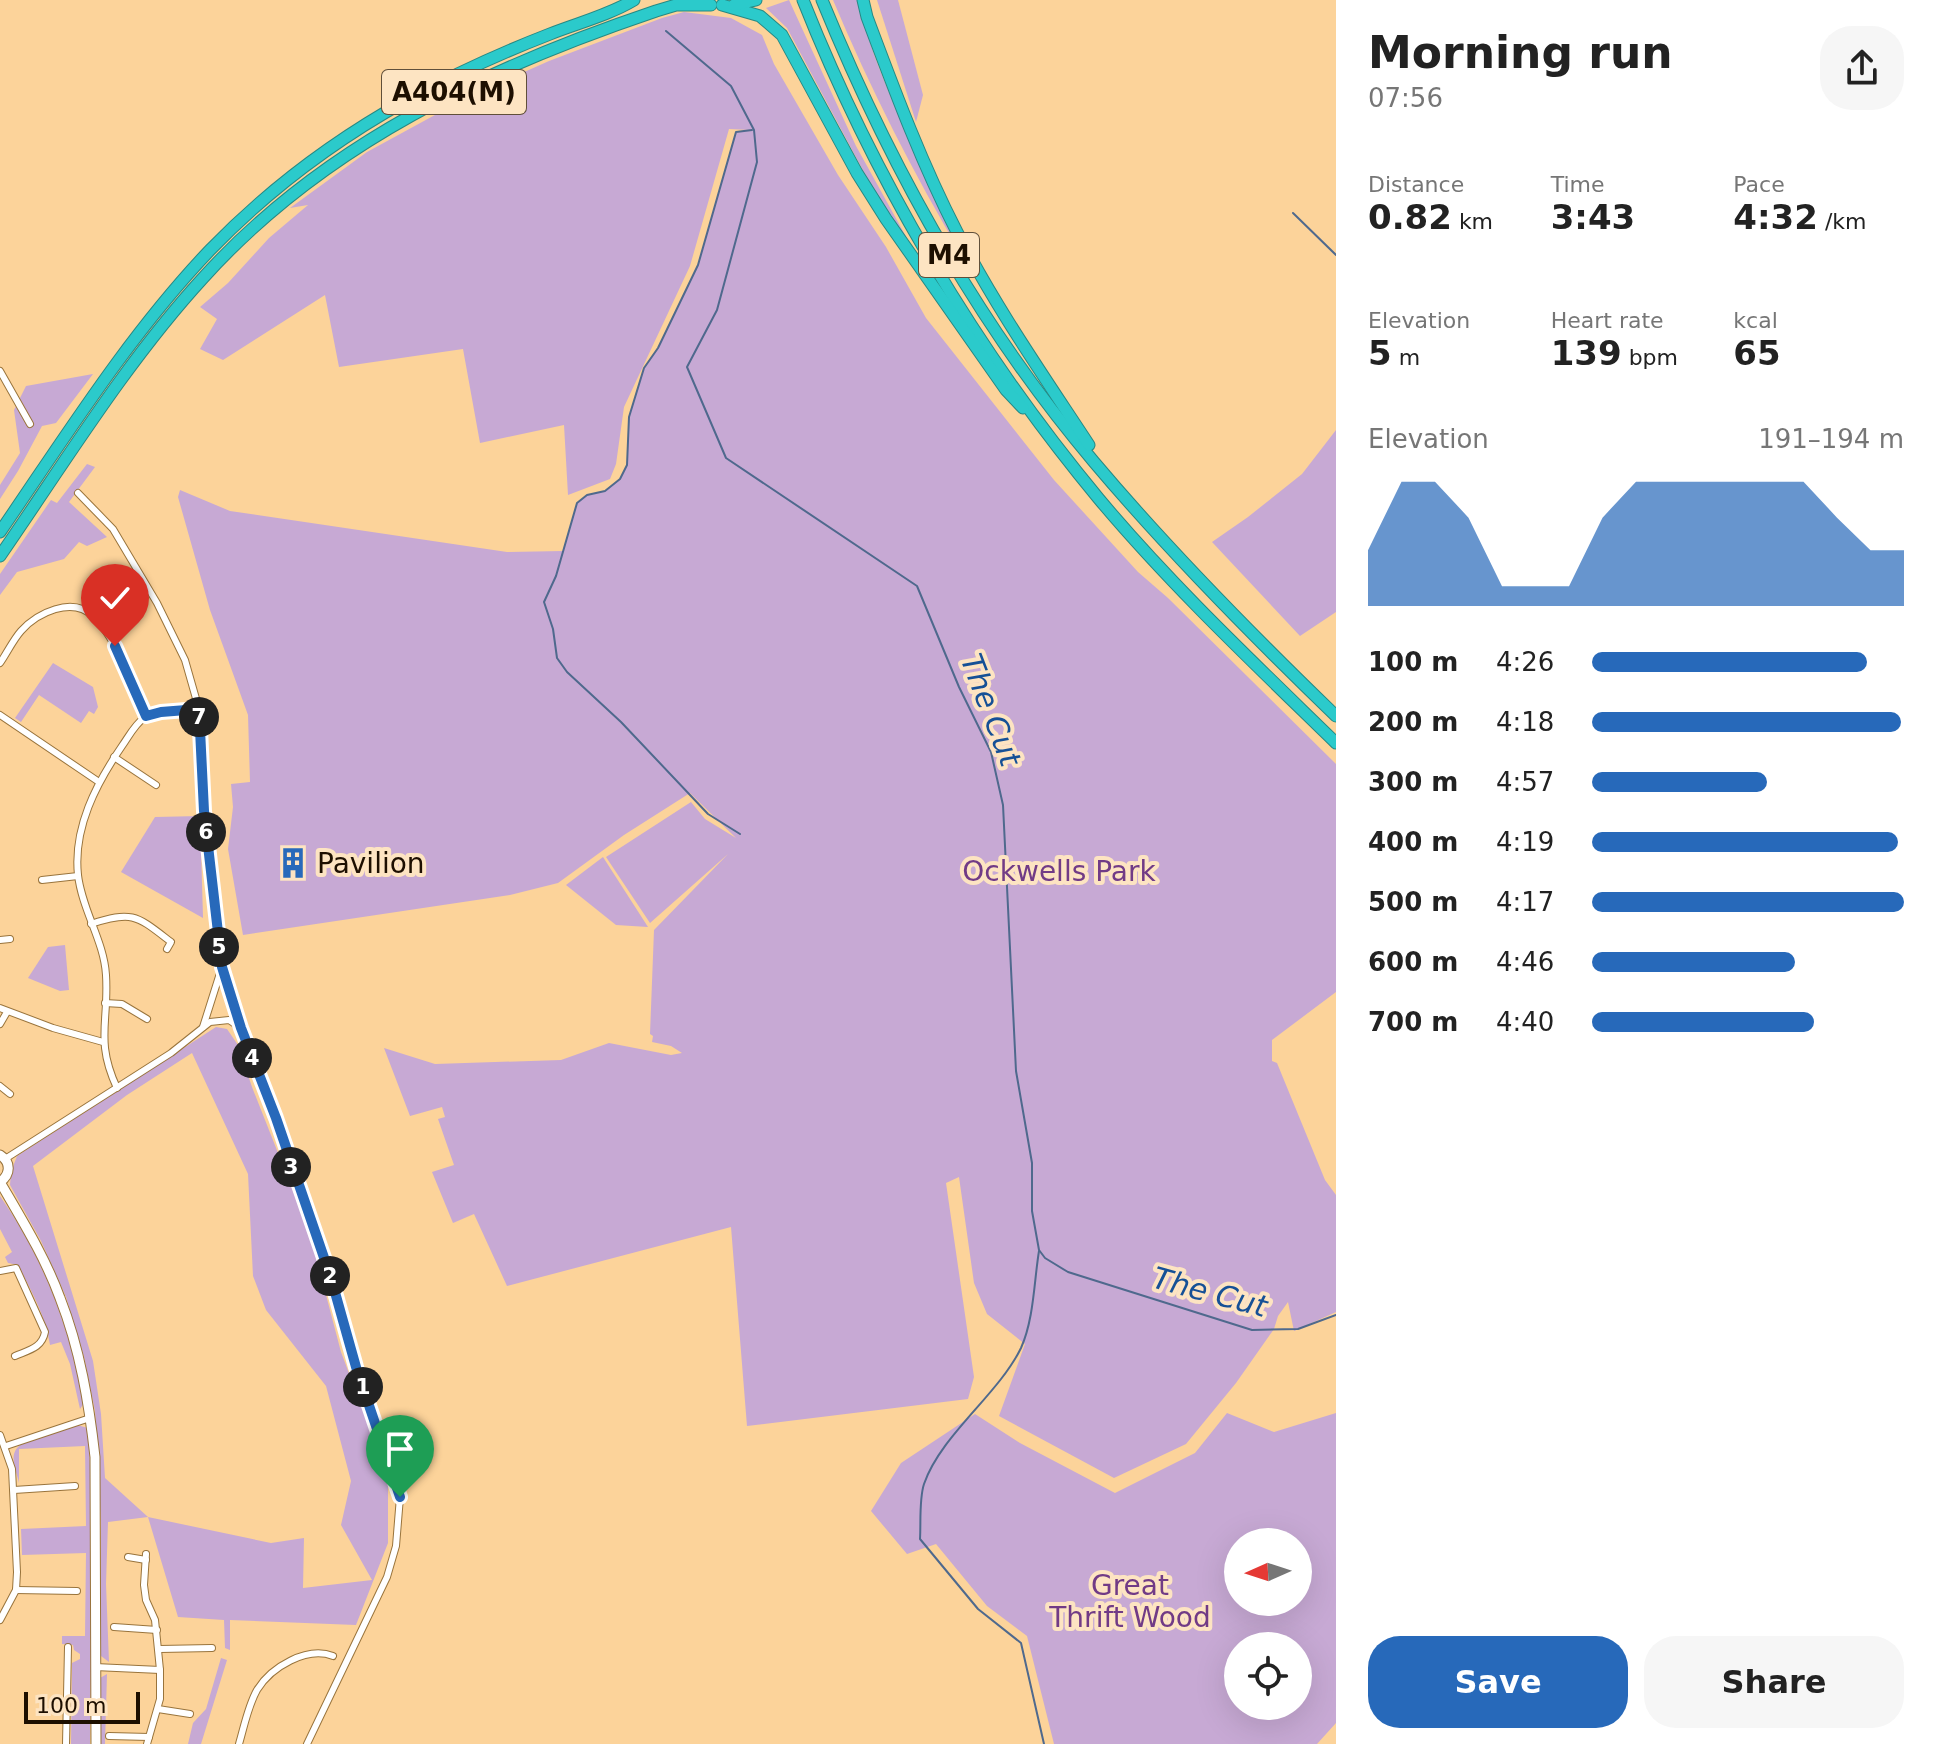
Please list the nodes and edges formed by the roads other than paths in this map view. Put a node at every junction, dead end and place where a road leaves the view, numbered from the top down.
1 (634, 0) edge
2 (756, 0) edge
3 (803, 0) edge
4 (822, 0) edge
5 (863, 0) edge
6 (710, 3) edge
7 (0, 371) edge
8 (30, 424) dead end
9 (1045, 432) junction
10 (1115, 486) junction
11 (78, 493) dead end
12 (0, 532) edge
13 (0, 556) edge
14 (0, 663) edge
15 (199, 709) junction
16 (0, 715) edge
17 (146, 716) junction
18 (1336, 716) edge
19 (1336, 743) edge
20 (114, 757) junction
21 (99, 782) junction
22 (156, 785) dead end
23 (78, 876) junction
24 (42, 880) dead end
25 (91, 924) junction
26 (10, 939) dead end
27 (0, 940) edge
28 (167, 949) dead end
29 (222, 967) junction
30 (105, 1003) junction
31 (3, 1010) edge
32 (146, 1019) dead end
33 (0, 1024) edge
34 (203, 1027) junction
35 (241, 1028) junction
36 (103, 1042) junction
37 (0, 1086) edge
38 (117, 1088) junction
39 (10, 1094) dead end
40 (3, 1157) edge
41 (0, 1182) edge
42 (0, 1271) edge
43 (15, 1356) dead end
44 (90, 1418) junction
45 (0, 1435) edge
46 (6, 1446) junction
47 (75, 1486) dead end
48 (14, 1490) junction
49 (128, 1557) dead end
50 (16, 1590) junction
51 (77, 1591) dead end
52 (0, 1620) edge
53 (114, 1627) dead end
54 (157, 1630) junction
55 (328, 1644) dead end
56 (68, 1647) dead end
57 (212, 1648) dead end
58 (160, 1649) junction
59 (325, 1653) junction
60 (333, 1656) dead end
61 (95, 1667) junction
62 (160, 1670) junction
63 (158, 1709) junction
64 (190, 1714) dead end
65 (109, 1736) dead end
66 (148, 1740) edge
67 (66, 1744) edge
68 (96, 1744) edge
69 (239, 1744) edge
70 (307, 1744) edge

1 - 12 highway, A404(M)
2 - 6 highway
3 - 9 highway, M4
4 - 10 highway, M4
5 - 10 highway, M4
6 - 9 highway, M4
6 - 13 highway, A404(M)
7 - 8 street
9 - 19 highway, M4
10 - 18 highway, M4
11 - 15 street
14 - 17 street
15 - 17 street
15 - 29 street
16 - 21 street
17 - 20 street
20 - 21 street
20 - 22 street
21 - 23 street
23 - 24 street
23 - 25 street
25 - 28 street
25 - 30 street
26 - 27 street
29 - 34 street
29 - 35 street
30 - 32 street
30 - 36 street
31 - 33 street
31 - 36 street
34 - 35 street
34 - 38 street
35 - 70 street
36 - 38 street
37 - 39 street
38 - 40 street
40 - 41 street
41 - 44 street
42 - 43 street
44 - 46 street
44 - 61 street
45 - 46 street
46 - 48 street
47 - 48 street
48 - 50 street
49 - 54 street
50 - 51 street
50 - 52 street
53 - 54 street
54 - 58 street
55 - 59 street
56 - 67 street
57 - 58 street
58 - 62 street
59 - 60 street
59 - 69 street
61 - 62 street
61 - 68 street
62 - 63 street
63 - 64 street
63 - 66 street
65 - 66 street

